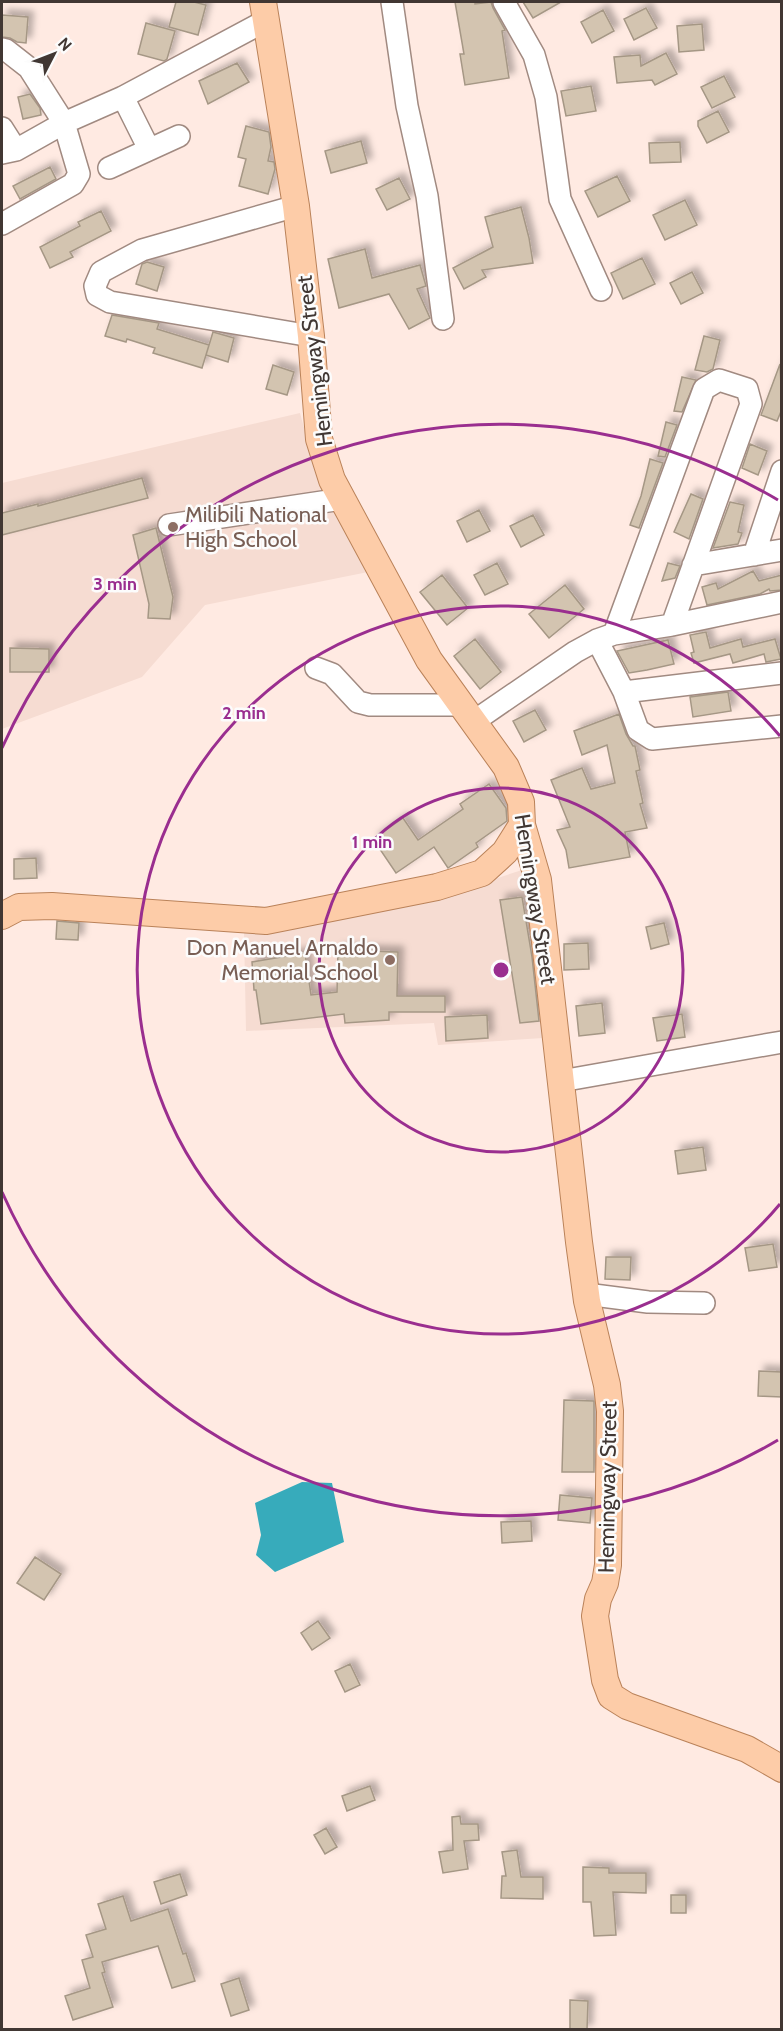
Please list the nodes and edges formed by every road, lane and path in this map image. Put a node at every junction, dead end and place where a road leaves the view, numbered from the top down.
1 (392, 2) edge
2 (504, 2) edge
3 (265, 11) edge
4 (2, 50) edge
5 (123, 97) junction
6 (64, 123) junction
7 (2, 128) edge
8 (179, 136) dead end
9 (150, 149) junction
10 (9, 152) edge
11 (109, 168) dead end
12 (296, 206) junction
13 (2, 224) edge
14 (601, 290) dead end
15 (443, 319) dead end
16 (311, 336) junction
17 (782, 471) edge
18 (342, 500) junction
19 (169, 525) dead end
20 (782, 550) edge
21 (754, 555) junction
22 (693, 565) junction
23 (782, 602) edge
24 (672, 625) junction
25 (606, 637) junction
26 (316, 668) dead end
27 (782, 673) edge
28 (624, 692) junction
29 (467, 713) junction
30 (782, 726) edge
31 (522, 825) junction
32 (2, 916) edge
33 (782, 1042) edge
34 (561, 1081) junction
35 (586, 1294) junction
36 (704, 1304) dead end
37 (782, 1769) edge

1 - 15 street
2 - 14 street
3 - 5 street
3 - 12 main road, Hemingway Street
4 - 6 street
5 - 6 street
5 - 9 street
6 - 10 street
6 - 13 street
7 - 10 street
8 - 9 street
9 - 11 street
12 - 16 main road, Hemingway Street
12 - 16 street
16 - 18 main road, Hemingway Street
17 - 21 street
18 - 19 street
18 - 29 main road, Hemingway Street
20 - 21 street
21 - 22 street
22 - 24 street
22 - 25 street
23 - 24 street
24 - 25 street
25 - 28 street
25 - 29 street
26 - 29 street
27 - 28 street
28 - 30 street
29 - 31 main road, Hemingway Street
31 - 32 main road
31 - 34 main road, Hemingway Street
33 - 34 street
34 - 35 main road, Hemingway Street
35 - 36 street
35 - 37 main road, Hemingway Street

